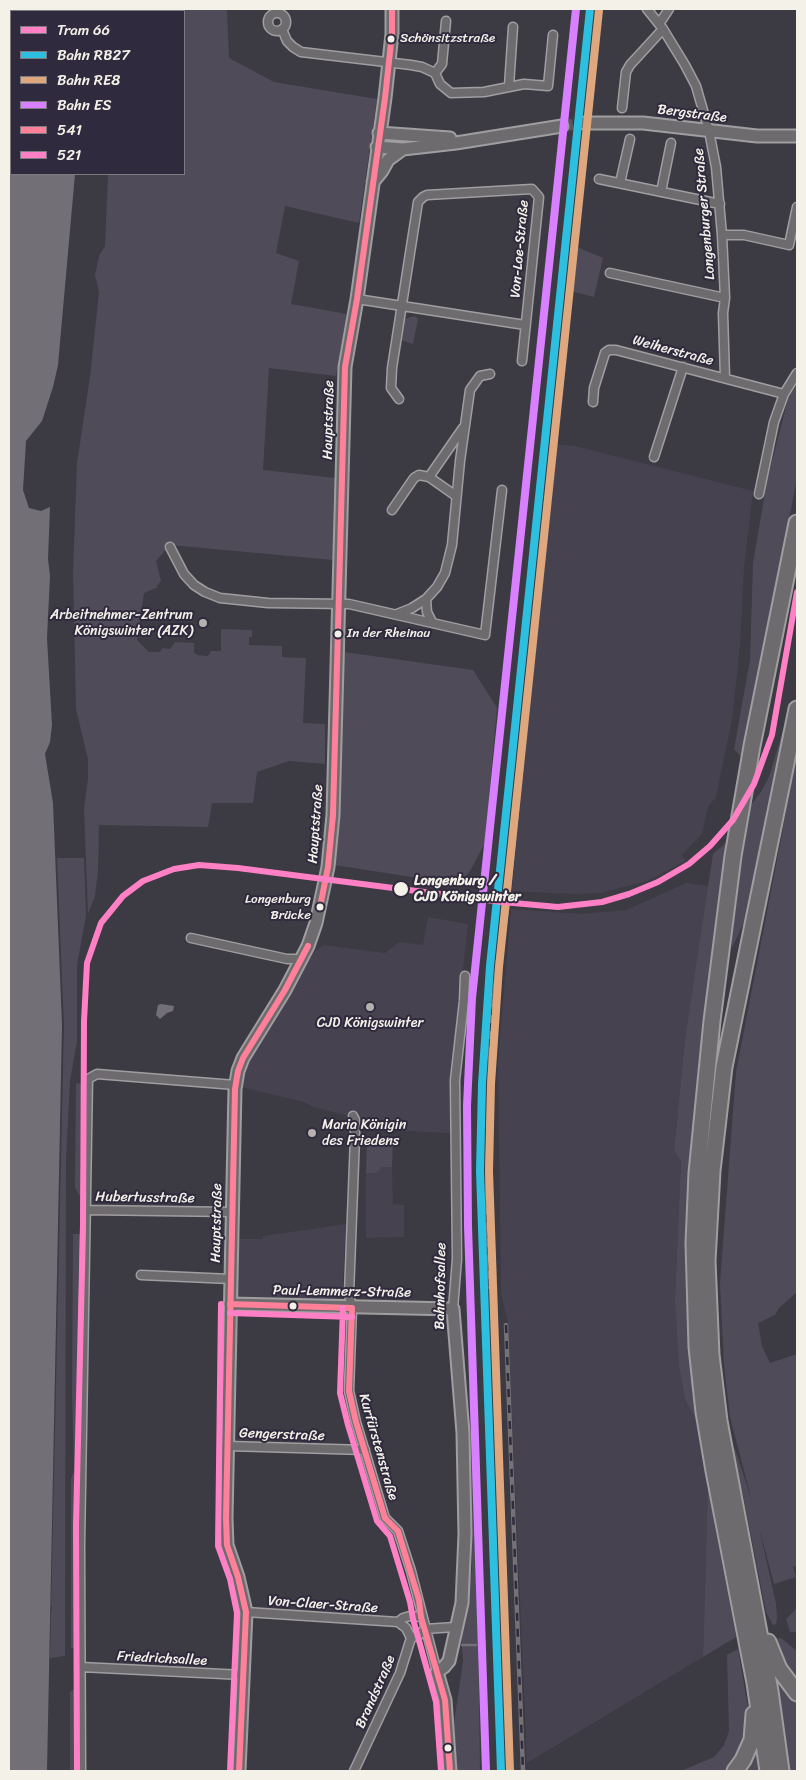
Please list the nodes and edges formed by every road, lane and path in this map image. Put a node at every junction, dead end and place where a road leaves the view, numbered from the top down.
1 (392, 9) edge
2 (647, 9) edge
3 (669, 9) edge
4 (446, 21) dead end
5 (513, 27) dead end
6 (661, 27) junction
7 (282, 29) dead end
8 (553, 35) dead end
9 (389, 63) junction
10 (435, 74) junction
11 (509, 86) junction
12 (622, 108) dead end
13 (584, 123) tunnel mouth
14 (562, 126) tunnel mouth
15 (709, 130) junction
16 (379, 133) junction
17 (797, 136) edge
18 (630, 139) dead end
19 (480, 140) junction
20 (670, 143) dead end
21 (377, 147) junction
22 (403, 149) junction
23 (599, 179) dead end
24 (372, 183) junction
25 (620, 183) junction
26 (660, 192) junction
27 (720, 204) junction
28 (797, 208) edge
29 (722, 235) junction
30 (610, 274) dead end
31 (725, 298) junction
32 (357, 299) junction
33 (402, 307) junction
34 (526, 326) junction
35 (522, 361) dead end
36 (682, 367) junction
37 (797, 373) edge
38 (490, 374) dead end
39 (725, 378) junction
40 (784, 394) junction
41 (399, 399) dead end
42 (593, 402) dead end
43 (464, 426) junction
44 (654, 457) dead end
45 (429, 477) junction
46 (502, 490) dead end
47 (759, 494) dead end
48 (456, 496) junction
49 (392, 510) dead end
50 (797, 522) edge
51 (170, 547) dead end
52 (426, 599) junction
53 (338, 603) junction
54 (397, 614) junction
55 (432, 622) junction
56 (797, 709) edge
57 (191, 938) dead end
58 (302, 959) junction
59 (465, 976) dead end
60 (235, 1085) junction
61 (353, 1116) dead end
62 (86, 1210) junction
63 (233, 1212) junction
64 (141, 1274) dead end
65 (231, 1279) junction
66 (230, 1304) junction
67 (352, 1308) junction
68 (453, 1308) junction
69 (228, 1446) junction
70 (365, 1450) junction
71 (756, 1610) junction
72 (246, 1612) junction
73 (421, 1617) junction
74 (398, 1622) junction
75 (455, 1627) junction
76 (424, 1629) junction
77 (411, 1638) junction
78 (80, 1667) junction
79 (437, 1672) junction
80 (243, 1675) junction
81 (756, 1683) junction
82 (797, 1693) edge
83 (81, 1771) edge
84 (240, 1771) edge
85 (354, 1771) edge
86 (450, 1771) edge
87 (735, 1771) edge
88 (768, 1771) edge
89 (781, 1771) edge

1 - 9 main road, Hauptstraße
2 - 6 street, Longenburger Straße
3 - 6 street
4 - 10 street
5 - 11 street
6 - 12 street
6 - 15 street, Longenburger Straße
7 - 9 street
8 - 11 street
9 - 10 street
9 - 16 main road, Hauptstraße
10 - 11 street
13 - 15 main road, Bergstraße
14 - 19 main road
15 - 17 main road, Bergstraße
15 - 27 street, Longenburger Straße
16 - 19 main road
16 - 21 main road, Hauptstraße
18 - 25 street
19 - 22 main road
20 - 26 street
21 - 22 main road
21 - 24 main road, Hauptstraße
22 - 24 main road
23 - 25 street
24 - 32 main road, Hauptstraße
25 - 26 street
26 - 27 street
27 - 29 street, Longenburger Straße
28 - 29 street
29 - 31 street, Longenburger Straße
30 - 31 street
31 - 39 street, Longenburger Straße
32 - 33 street
32 - 53 main road, Hauptstraße
33 - 34 street
33 - 34 street, Von-Loe-Straße
33 - 41 street, Von-Loe-Straße
34 - 35 street, Von-Loe-Straße
36 - 39 street, Weiherstraße
36 - 42 street, Weiherstraße
36 - 44 street
37 - 40 street
38 - 43 street
39 - 40 street, Weiherstraße
40 - 47 street
43 - 45 street
43 - 48 street
45 - 48 street
45 - 49 street
46 - 55 street
48 - 52 street
50 - 81 highway
51 - 53 street
52 - 54 street
52 - 55 street
53 - 54 street
53 - 58 main road, Hauptstraße
54 - 55 street
56 - 71 highway
57 - 58 street
58 - 60 main road, Hauptstraße
59 - 68 street, Bahnhofsallee
60 - 62 street
60 - 63 main road, Hauptstraße
61 - 67 street, Kurfürstenstraße
62 - 63 street, Hubertusstraße
62 - 78 street
63 - 65 main road, Hauptstraße
64 - 65 street
65 - 66 main road, Hauptstraße
66 - 67 main road, Paul-Lemmerz-Straße
66 - 69 main road, Hauptstraße
67 - 68 main road, Paul-Lemmerz-Straße
67 - 70 street, Kurfürstenstraße
68 - 75 main road, Bahnhofsallee
69 - 70 street, Gengerstraße
69 - 72 main road, Hauptstraße
70 - 73 street, Kurfürstenstraße
71 - 82 highway
71 - 89 highway
72 - 74 street, Von-Claer-Straße
72 - 80 main road, Hauptstraße
73 - 74 street, Von-Claer-Straße
73 - 76 street, Kurfürstenstraße
74 - 77 street
75 - 76 street
75 - 79 main road, Bahnhofsallee
76 - 77 street
76 - 79 street, Kurfürstenstraße
77 - 85 street, Brandstraße
78 - 80 street, Friedrichsallee
78 - 83 street
79 - 86 main road
80 - 84 main road, Hauptstraße
81 - 87 highway
81 - 88 highway

